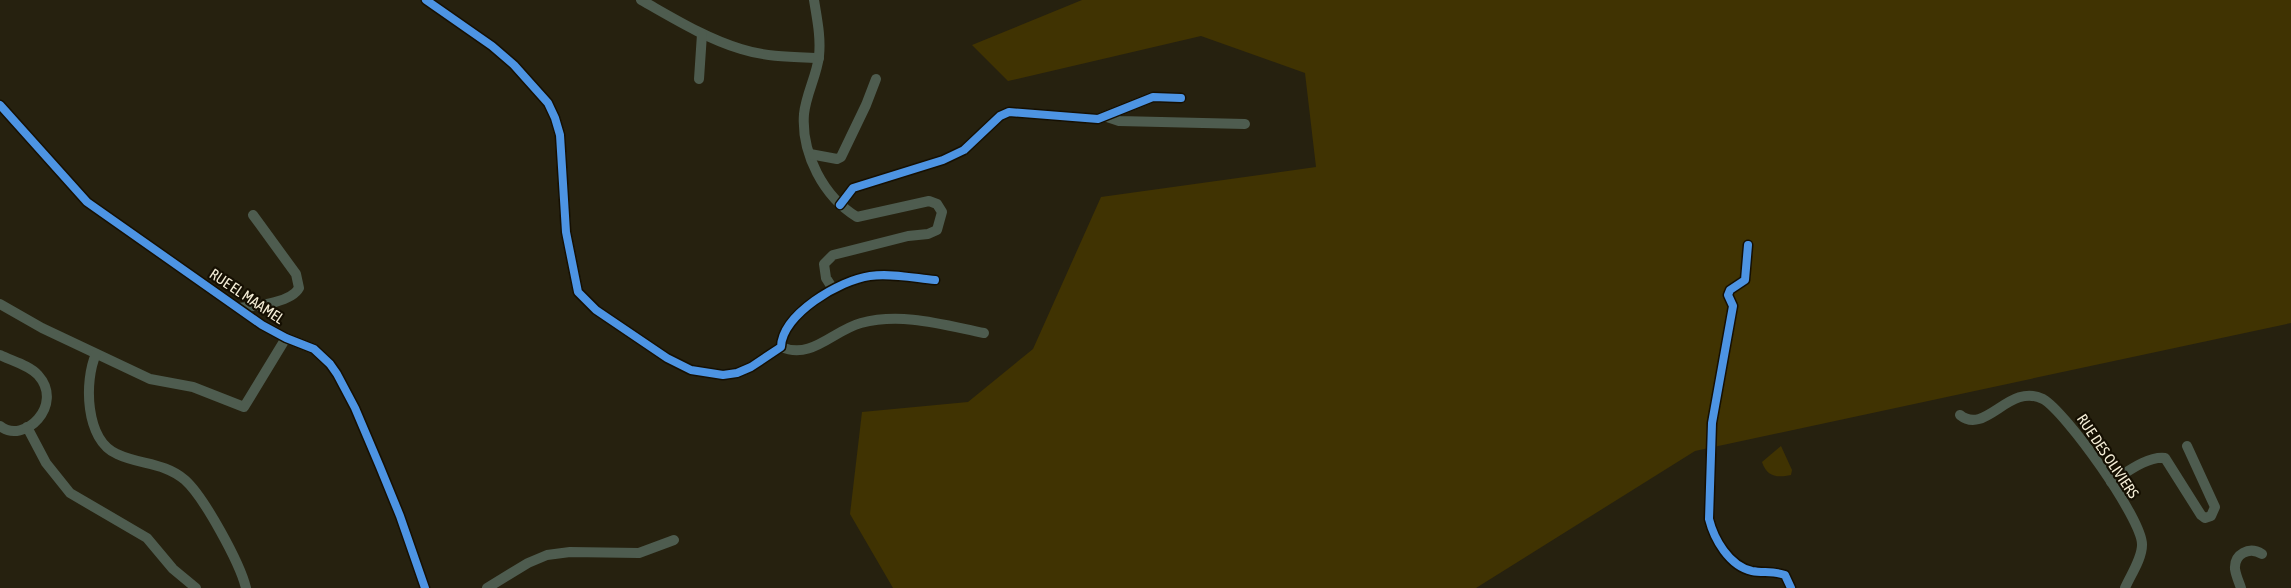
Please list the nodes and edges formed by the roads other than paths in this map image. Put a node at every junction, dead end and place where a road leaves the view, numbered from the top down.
1 (426, 0) edge
2 (641, 0) edge
3 (814, 0) edge
4 (702, 34) junction
5 (819, 58) junction
6 (699, 79) dead end
7 (876, 80) dead end
8 (1181, 98) dead end
9 (0, 105) edge
10 (1107, 117) junction
11 (1245, 123) dead end
12 (810, 154) junction
13 (840, 205) junction
14 (253, 215) dead end
15 (1748, 245) dead end
16 (935, 280) dead end
17 (832, 289) junction
18 (0, 304) edge
19 (239, 308) junction
20 (984, 333) dead end
21 (286, 338) junction
22 (781, 347) junction
23 (96, 354) junction
24 (0, 355) edge
25 (1960, 415) dead end
26 (27, 427) junction
27 (1, 428) edge
28 (2187, 446) dead end
29 (2112, 482) junction
30 (674, 540) dead end
31 (2262, 554) dead end
32 (196, 588) edge
33 (246, 588) edge
34 (425, 588) edge
35 (487, 588) edge
36 (1791, 588) edge
37 (2125, 588) edge
38 (2241, 588) edge

1 - 22 street
2 - 4 street
3 - 5 street
4 - 5 street
4 - 6 street
5 - 12 street
7 - 12 street
8 - 10 street
9 - 19 street, RUE EL MAAMEL
10 - 11 street
10 - 13 street
12 - 13 street
13 - 17 street
14 - 19 street
15 - 36 street
16 - 17 street
17 - 22 street
18 - 23 street
19 - 21 street, RUE EL MAAMEL
20 - 22 street
21 - 23 street
21 - 34 street, RUE EL MAAMEL
23 - 33 street
24 - 26 street
25 - 29 street, RUE DES OLIVIERS
26 - 27 street
26 - 32 street
28 - 29 street
29 - 37 street, RUE DES OLIVIERS
30 - 35 street
31 - 38 street

